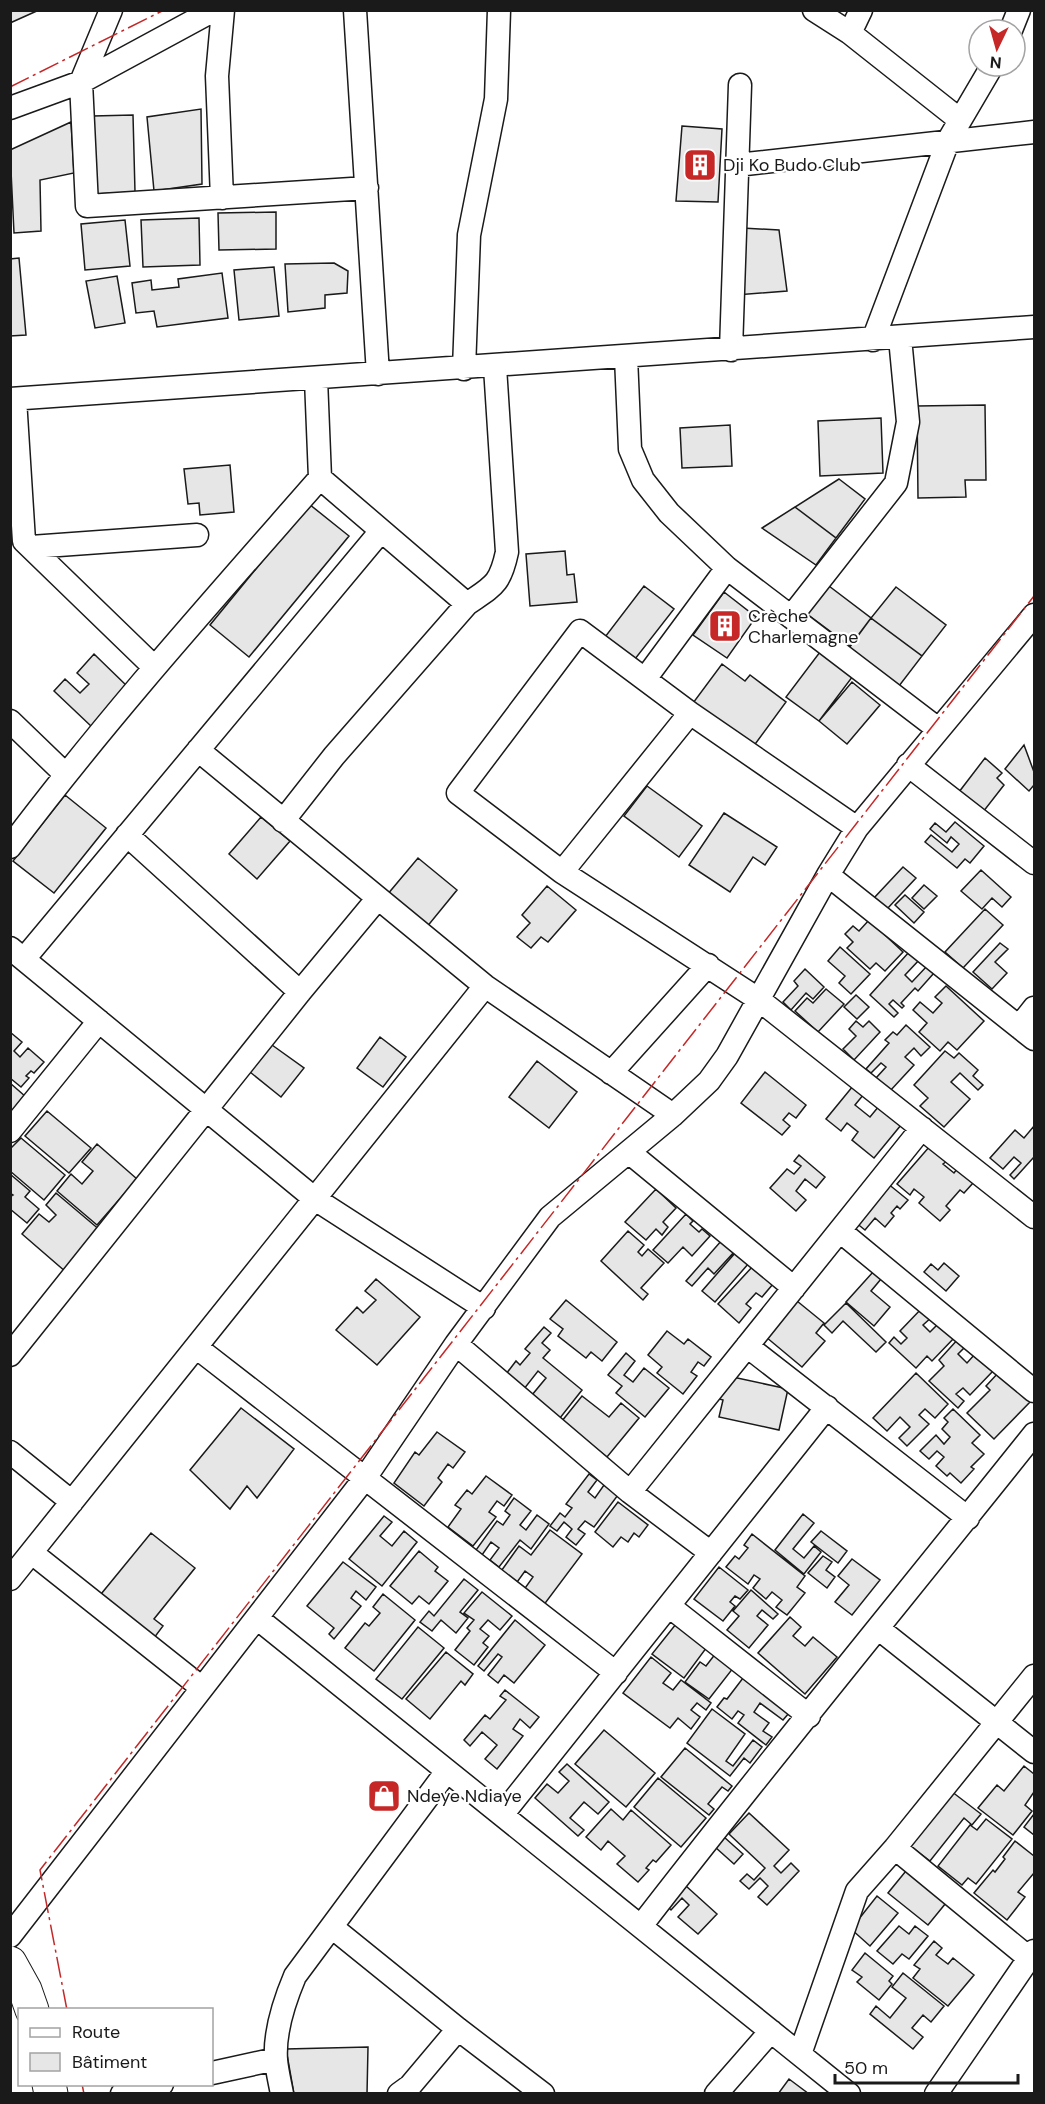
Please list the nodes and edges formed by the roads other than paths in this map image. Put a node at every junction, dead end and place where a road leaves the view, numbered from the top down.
1 (111, 10) edge
2 (214, 10) edge
3 (223, 10) edge
4 (355, 10) edge
5 (499, 10) edge
6 (814, 10) edge
7 (861, 10) edge
8 (850, 33) junction
9 (985, 78) edge
10 (81, 82) junction
11 (740, 85) dead end
12 (10, 108) edge
13 (960, 120) junction
14 (1035, 132) edge
15 (948, 141) junction
16 (737, 165) junction
17 (367, 188) junction
18 (222, 198) junction
19 (1035, 327) edge
20 (900, 338) junction
21 (873, 340) junction
22 (731, 350) junction
23 (626, 357) junction
24 (495, 367) junction
25 (464, 369) junction
26 (378, 374) junction
27 (316, 379) junction
28 (13, 399) edge
29 (320, 478) junction
30 (381, 531) junction
31 (197, 535) dead end
32 (22, 547) edge
33 (727, 568) junction
34 (467, 604) junction
35 (1035, 615) edge
36 (791, 617) junction
37 (154, 667) junction
38 (645, 680) junction
39 (690, 713) junction
40 (10, 721) edge
41 (938, 729) junction
42 (198, 750) junction
43 (908, 765) junction
44 (65, 774) junction
45 (283, 821) junction
46 (857, 828) junction
47 (127, 836) junction
48 (10, 847) edge
49 (1035, 863) edge
50 (562, 872) junction
51 (828, 875) junction
52 (378, 898) junction
53 (17, 953) edge
54 (708, 965) junction
55 (485, 986) junction
56 (300, 992) junction
57 (758, 999) junction
58 (1035, 1008) edge
59 (99, 1021) junction
60 (1027, 1033) edge
61 (611, 1073) junction
62 (207, 1110) junction
63 (673, 1115) junction
64 (922, 1128) junction
65 (10, 1131) edge
66 (630, 1153) junction
67 (315, 1199) junction
68 (1035, 1217) edge
69 (840, 1231) junction
70 (794, 1288) junction
71 (484, 1308) junction
72 (456, 1344) junction
73 (747, 1346) junction
74 (13, 1347) edge
75 (196, 1347) junction
76 (1035, 1390) edge
77 (826, 1407) junction
78 (1035, 1434) edge
79 (10, 1452) edge
80 (365, 1478) junction
81 (630, 1492) junction
82 (72, 1502) junction
83 (968, 1518) junction
84 (32, 1552) junction
85 (711, 1553) junction
86 (10, 1580) edge
87 (669, 1606) junction
88 (257, 1618) junction
89 (879, 1629) junction
90 (616, 1673) junction
91 (1035, 1676) edge
92 (202, 1688) junction
93 (809, 1716) junction
94 (997, 1721) junction
95 (1035, 1752) edge
96 (447, 1771) junction
97 (502, 1815) junction
98 (895, 1848) junction
99 (640, 1926) junction
100 (333, 1928) junction
101 (10, 1936) edge
102 (1032, 1954) edge
103 (10, 1963) edge
104 (31, 2008) edge
105 (459, 2029) junction
106 (771, 2031) junction
107 (800, 2054) junction
108 (276, 2059) junction
109 (213, 2073) edge
110 (158, 2086) edge
111 (122, 2094) edge
112 (282, 2094) edge
113 (399, 2094) edge
114 (543, 2094) edge
115 (716, 2094) edge
116 (849, 2094) edge
117 (936, 2094) edge

1 - 10 street
2 - 10 street
3 - 18 street
4 - 17 street
5 - 25 street
6 - 8 street
7 - 8 street
8 - 13 street
9 - 13 street
10 - 12 street
10 - 18 street
11 - 16 street
13 - 15 street
14 - 15 street
15 - 16 street
15 - 21 street
16 - 22 street
17 - 18 street
17 - 26 street
19 - 20 street
20 - 21 street
20 - 36 street
21 - 22 street
22 - 23 street
23 - 24 street
23 - 33 street
24 - 25 street
24 - 34 street
25 - 26 street
26 - 27 street
27 - 28 street
27 - 29 street
28 - 32 street
29 - 30 street
29 - 37 street
30 - 34 street
30 - 42 street
31 - 32 street
32 - 37 street
33 - 36 street
33 - 38 street
34 - 45 street
35 - 41 street
36 - 41 street
37 - 44 street
38 - 39 street
38 - 50 street
39 - 46 street
39 - 50 street
40 - 44 street
41 - 43 street
42 - 45 street
42 - 47 street
43 - 46 street
43 - 49 street
44 - 48 street
45 - 52 street
46 - 51 street
47 - 53 street
47 - 56 street
50 - 54 street
51 - 57 street
51 - 60 street
52 - 55 street
52 - 56 street
53 - 59 street
54 - 57 street
54 - 61 street
55 - 61 street
55 - 67 street
56 - 62 street
57 - 63 street
57 - 64 street
58 - 60 street
59 - 62 street
59 - 65 street
61 - 63 street
62 - 67 street
62 - 74 street
63 - 66 street
64 - 68 street
64 - 69 street
66 - 70 street
66 - 71 street
67 - 71 street
67 - 75 street
69 - 70 street
69 - 76 street
70 - 73 street
71 - 72 street
72 - 80 street
72 - 81 street
73 - 77 street
73 - 81 street
75 - 80 street
75 - 82 street
77 - 83 street
77 - 85 street
78 - 83 street
79 - 82 street
80 - 88 street
80 - 90 street
81 - 85 street
82 - 84 street
83 - 89 street
84 - 86 street
84 - 92 street
85 - 87 street
87 - 90 street
87 - 93 street
88 - 92 street
88 - 96 street
89 - 93 street
89 - 94 street
90 - 97 street
91 - 94 street
92 - 101 street
93 - 99 street
94 - 95 street
94 - 98 street
96 - 97 street
96 - 100 street
97 - 99 street
98 - 102 street
98 - 107 street
99 - 106 street
100 - 105 street
100 - 108 street
102 - 117 street
103 - 104 main road
105 - 113 street
105 - 114 street
106 - 107 street
106 - 115 street
107 - 116 street
108 - 109 street
108 - 112 street
110 - 111 street

